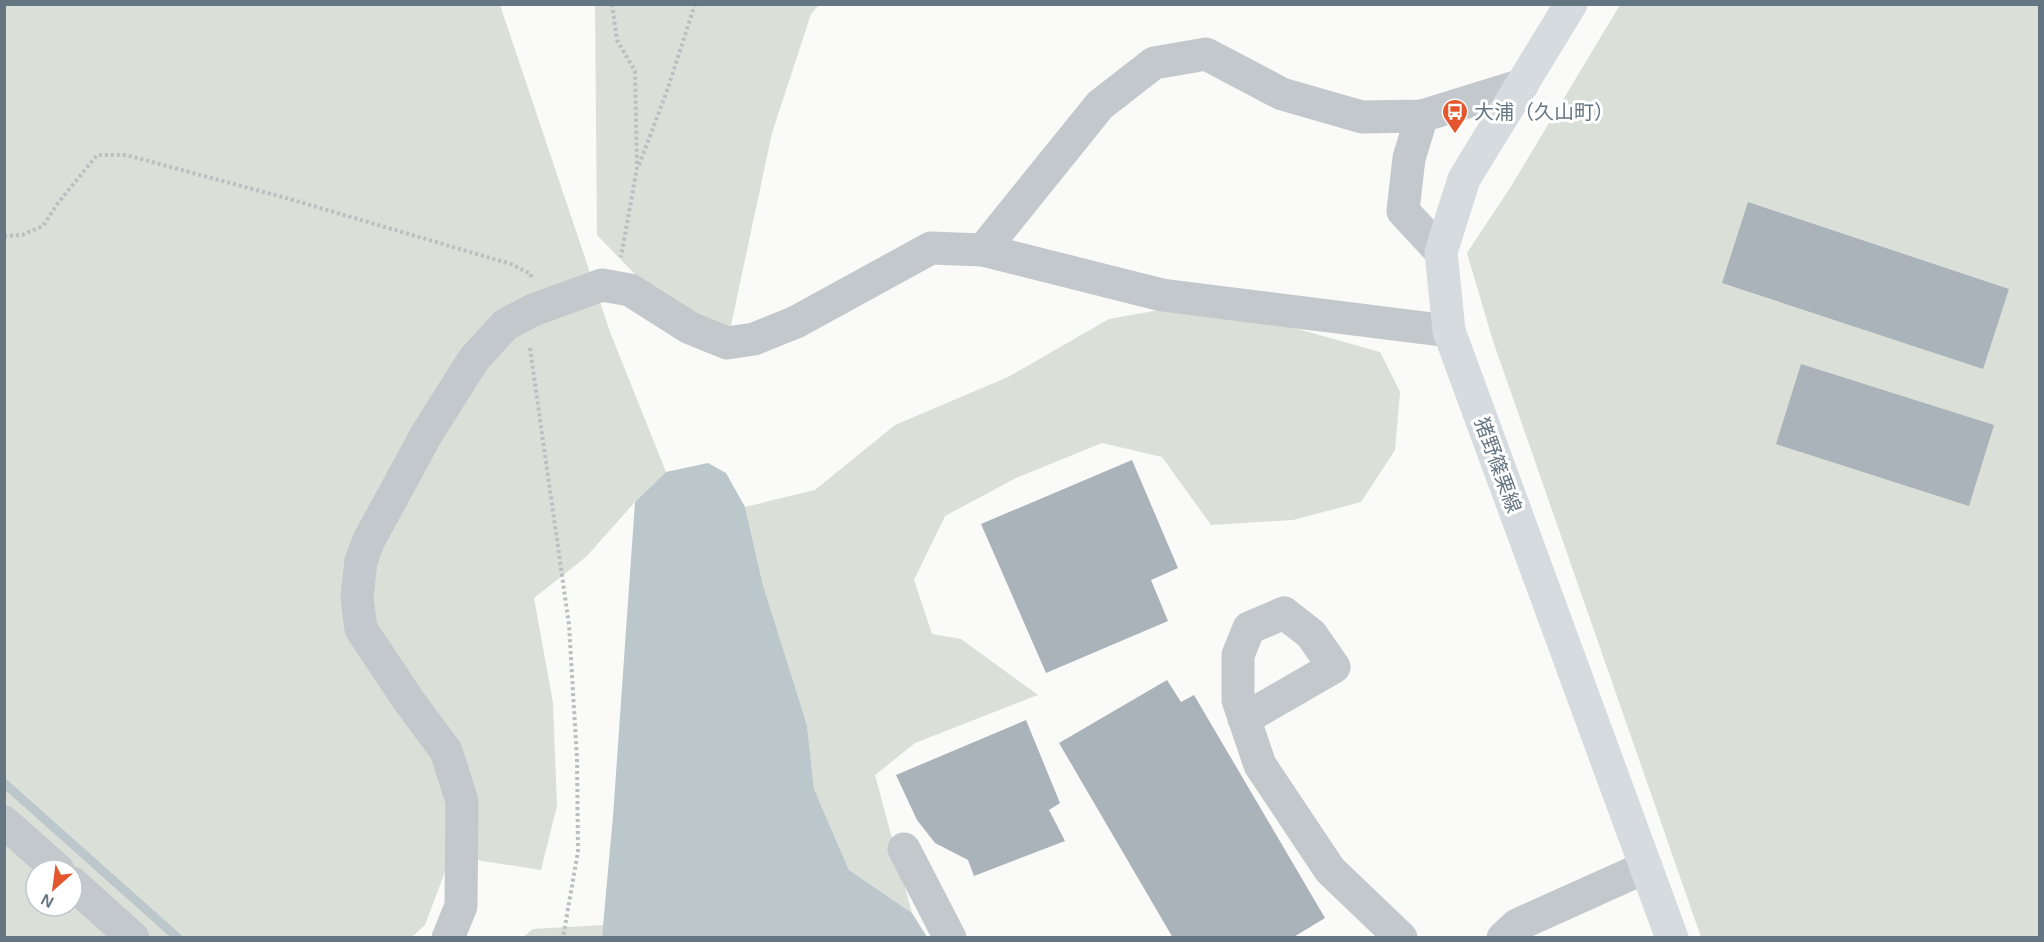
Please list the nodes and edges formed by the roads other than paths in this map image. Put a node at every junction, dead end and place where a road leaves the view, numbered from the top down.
1 (1571, 4) edge
2 (1522, 85) junction
3 (1422, 116) junction
4 (983, 250) junction
5 (1440, 252) junction
6 (1449, 331) junction
7 (1244, 719) dead end
8 (4, 822) edge
9 (904, 849) dead end
10 (44, 858) edge
11 (1646, 867) junction
12 (84, 894) edge
13 (133, 938) edge
14 (448, 938) edge
15 (950, 938) edge
16 (1401, 938) edge
17 (1503, 938) edge
18 (1672, 938) edge

1 - 2 main road, 猪野篠栗線
2 - 3 street
2 - 5 main road, 猪野篠栗線
3 - 4 street
3 - 5 street
4 - 6 street
4 - 14 street
5 - 6 main road, 猪野篠栗線
6 - 11 main road, 猪野篠栗線
7 - 16 street
8 - 10 street
9 - 15 street
11 - 17 street
11 - 18 main road, 猪野篠栗線
12 - 13 street

